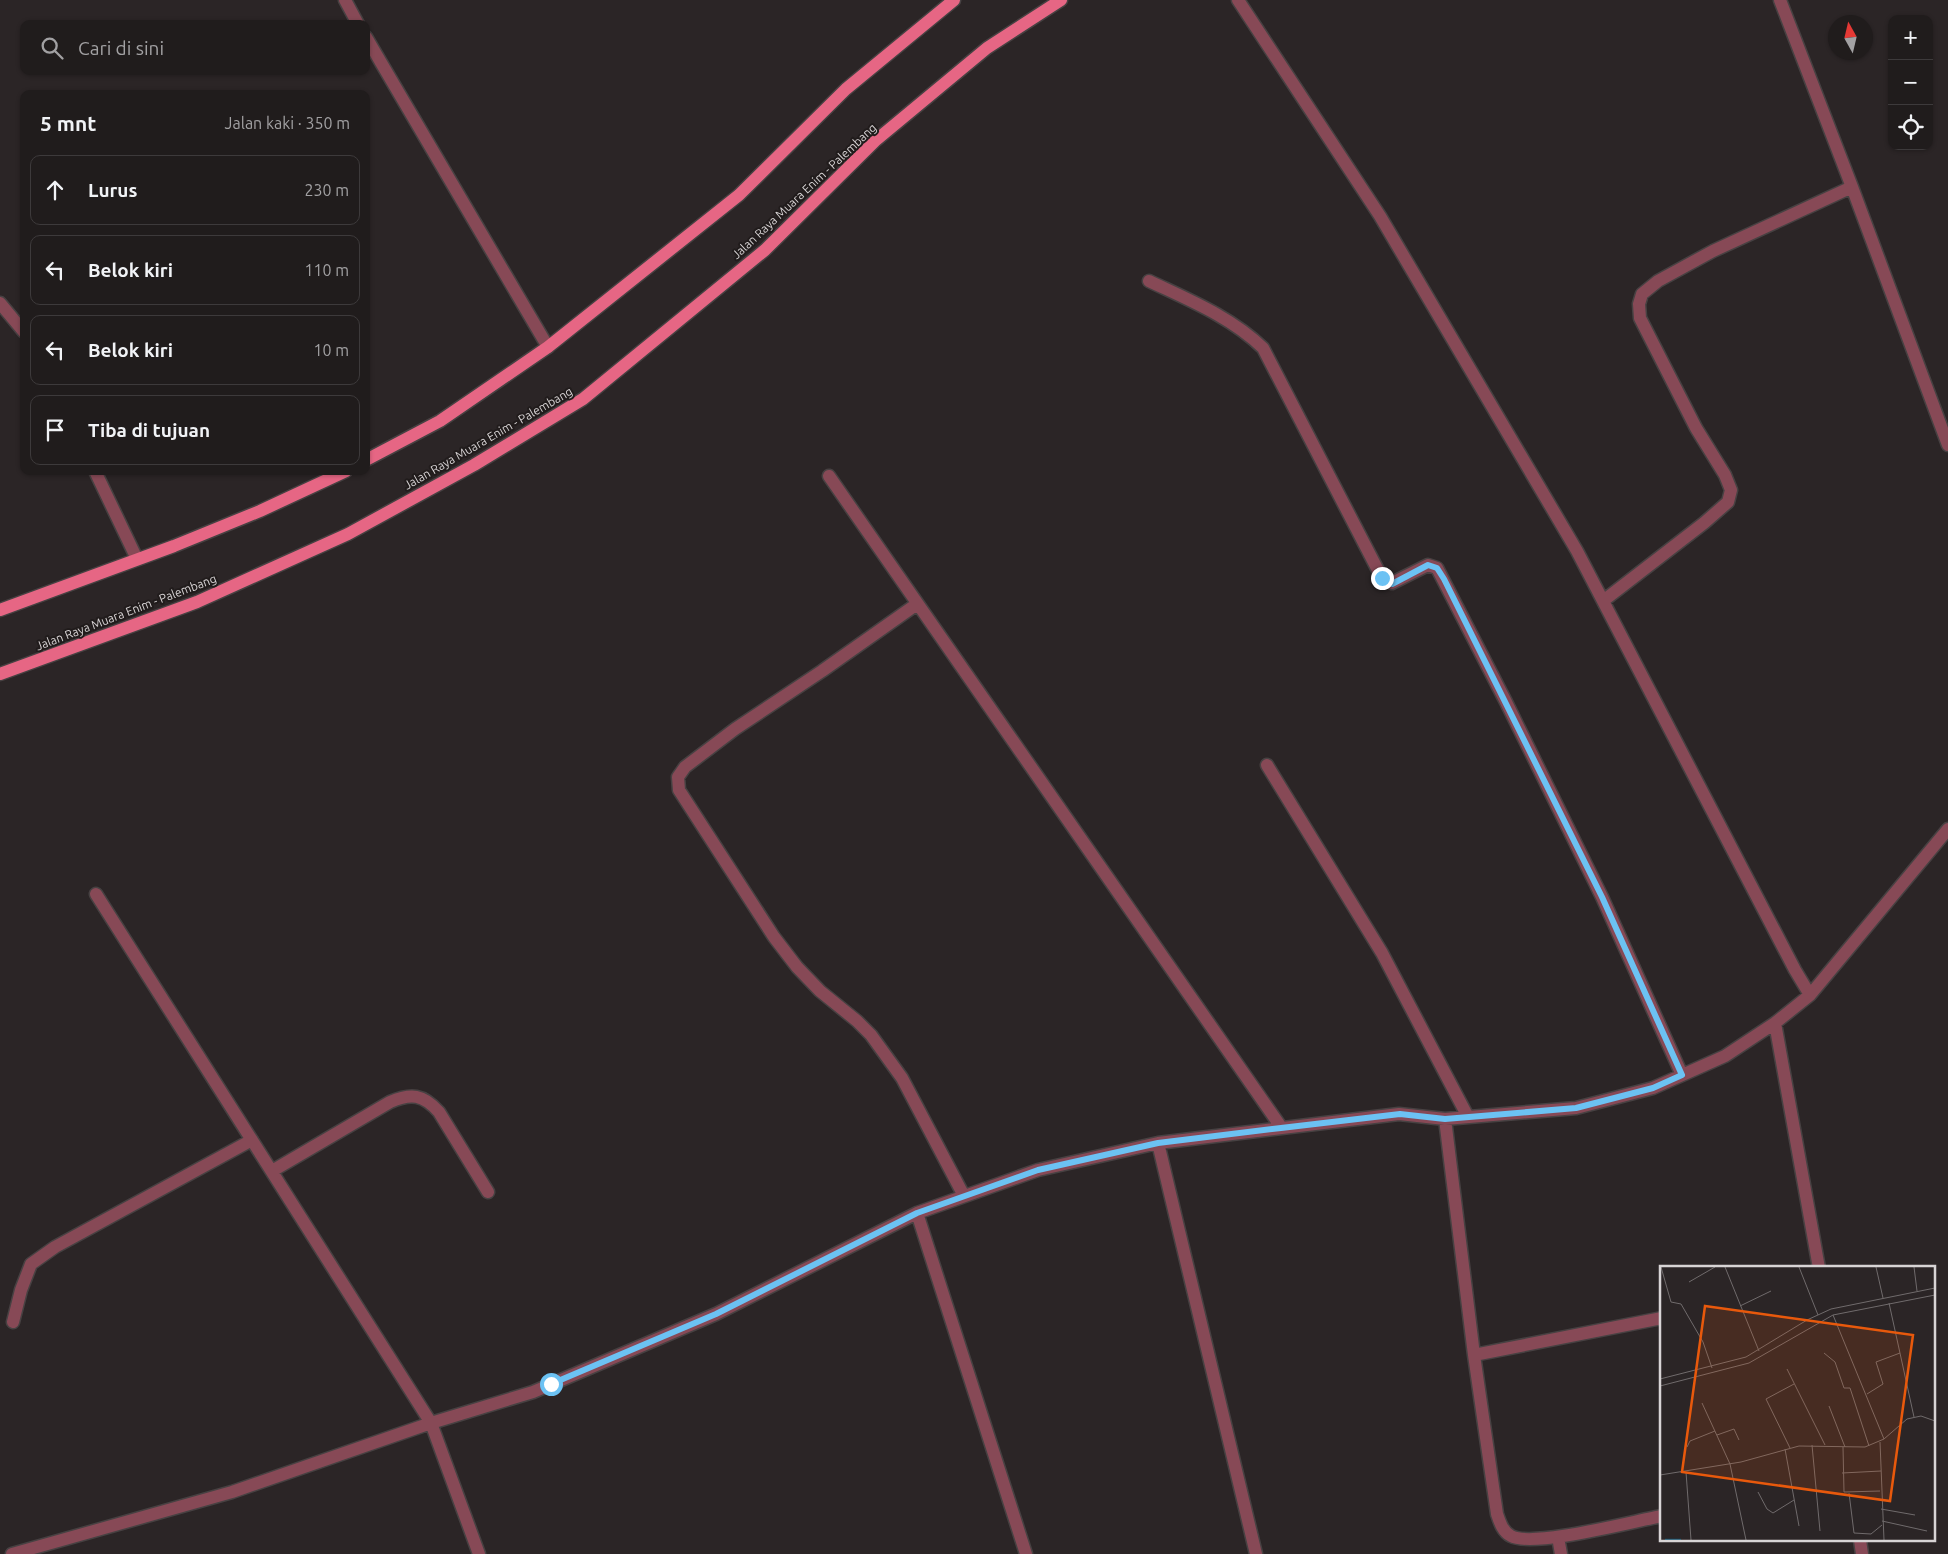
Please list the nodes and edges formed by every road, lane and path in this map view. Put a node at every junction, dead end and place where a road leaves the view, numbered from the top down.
1 (344, 0) edge
2 (954, 0) edge
3 (1061, 0) edge
4 (1238, 0) edge
5 (1780, 0) edge
6 (356, 20) edge
7 (370, 44) edge
8 (1852, 187) junction
9 (1149, 281) dead end
10 (0, 303) edge
11 (20, 327) edge
12 (548, 347) junction
13 (1948, 445) edge
14 (370, 458) edge
15 (97, 475) edge
16 (337, 475) edge
17 (829, 476) dead end
18 (137, 560) junction
19 (1603, 600) junction
20 (918, 604) junction
21 (0, 610) edge
22 (0, 674) edge
23 (1267, 765) dead end
24 (1948, 828) edge
25 (96, 894) dead end
26 (1810, 995) junction
27 (1775, 1023) junction
28 (1682, 1075) junction
29 (1468, 1117) junction
30 (1445, 1119) junction
31 (1281, 1128) junction
32 (252, 1140) junction
33 (1158, 1143) junction
34 (272, 1171) junction
35 (488, 1192) dead end
36 (964, 1196) junction
37 (917, 1213) junction
38 (1818, 1266) edge
39 (1660, 1318) edge
40 (13, 1322) dead end
41 (1474, 1355) junction
42 (431, 1423) junction
43 (1660, 1516) edge
44 (1558, 1537) junction
45 (36, 1551) edge
46 (12, 1554) edge
47 (479, 1554) edge
48 (1026, 1554) edge
49 (1256, 1554) edge
50 (1561, 1554) edge

1 - 6 street
2 - 12 main road
3 - 22 main road, Jalan Raya Muara Enim - Palembang
4 - 19 street
5 - 8 street
7 - 12 street
8 - 13 street
8 - 19 street
9 - 28 street
10 - 11 street
12 - 14 main road
15 - 18 street
16 - 18 main road
17 - 20 street
18 - 21 main road
19 - 26 street
20 - 31 street
20 - 36 street
23 - 29 street
24 - 26 street
25 - 32 street
26 - 27 street
27 - 28 street
27 - 38 street
28 - 29 street
29 - 30 street
30 - 31 street
30 - 41 street
31 - 33 street
32 - 34 street
32 - 40 street
33 - 36 street
33 - 49 street
34 - 35 street
34 - 42 street
36 - 37 street
37 - 42 street
37 - 48 street
39 - 41 street
41 - 44 street
42 - 45 street
42 - 47 street
43 - 44 street
44 - 50 street
45 - 46 street

